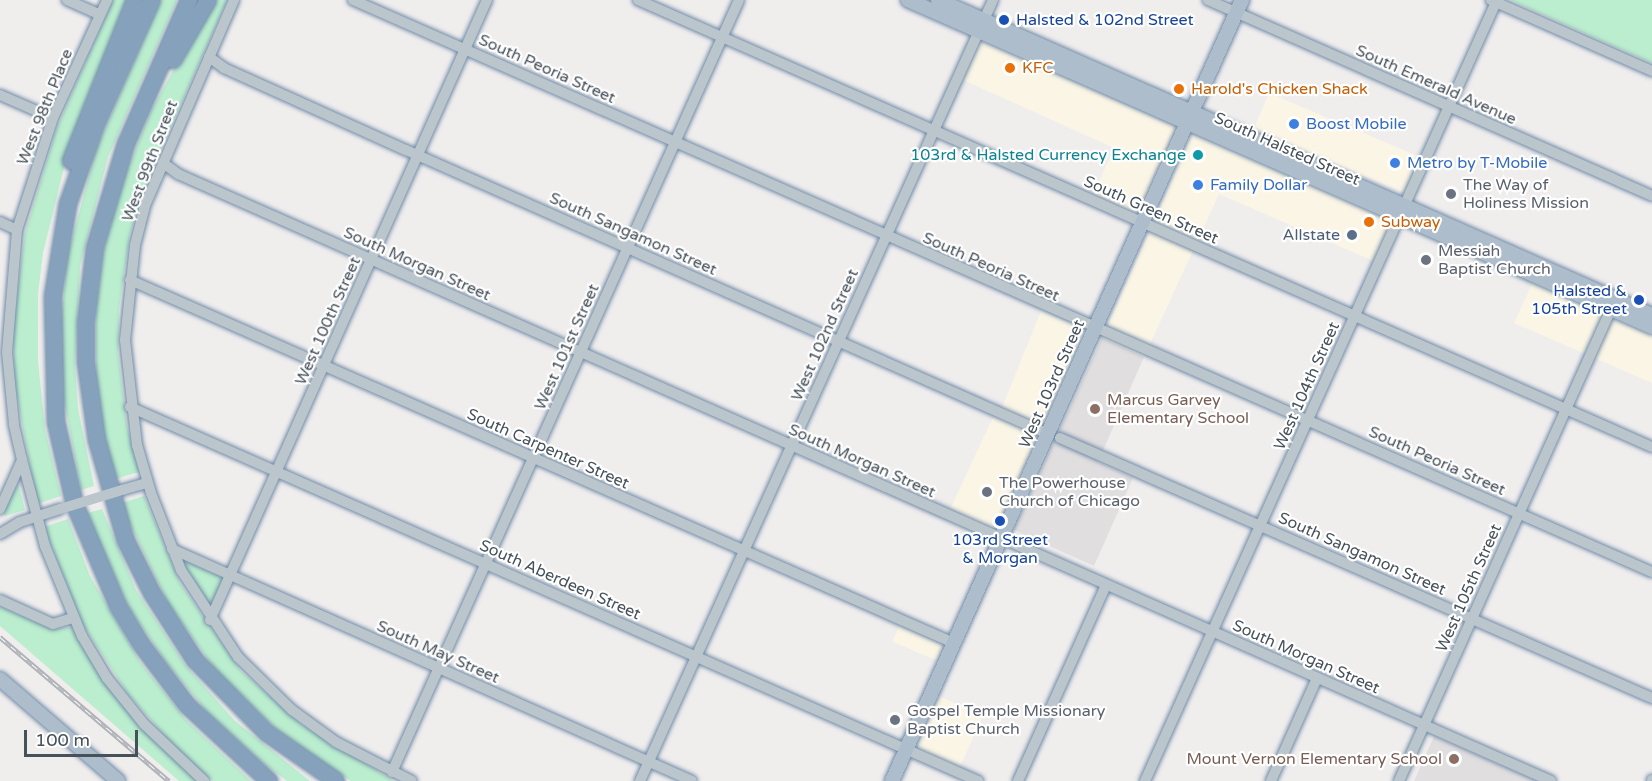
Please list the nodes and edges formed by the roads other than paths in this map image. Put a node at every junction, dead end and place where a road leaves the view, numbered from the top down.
1 (68, 0) edge
2 (107, 0) edge
3 (135, 0) edge
4 (152, 0) edge
5 (189, 0) edge
6 (208, 0) edge
7 (234, 0) edge
8 (353, 0) edge
9 (487, 0) edge
10 (638, 0) edge
11 (739, 0) edge
12 (908, 0) edge
13 (938, 0) edge
14 (993, 0) edge
15 (1208, 0) edge
16 (1493, 1) edge
17 (1239, 6) edge
18 (100, 15) junction
19 (981, 26) junction
20 (722, 37) junction
21 (465, 49) junction
22 (209, 57) junction
23 (1652, 71) edge
24 (0, 95) edge
25 (147, 95) junction
26 (1449, 107) junction
27 (53, 118) junction
28 (1189, 118) junction
29 (934, 130) junction
30 (675, 142) junction
31 (418, 155) junction
32 (163, 163) junction
33 (1652, 196) edge
34 (68, 204) junction
35 (1402, 211) junction
36 (0, 222) edge
37 (1142, 222) junction
38 (17, 230) junction
39 (886, 237) junction
40 (627, 248) junction
41 (371, 260) junction
42 (130, 280) junction
43 (1613, 304) junction
44 (1652, 315) edge
45 (1355, 316) junction
46 (1652, 327) edge
47 (1095, 328) junction
48 (839, 341) junction
49 (4, 351) edge
50 (580, 352) junction
51 (324, 366) junction
52 (130, 407) junction
53 (1566, 410) junction
54 (1307, 421) junction
55 (1054, 436) junction
56 (792, 446) junction
57 (1652, 447) edge
58 (533, 459) junction
59 (22, 460) junction
60 (276, 471) junction
61 (147, 483) junction
62 (0, 509) edge
63 (1519, 514) junction
64 (35, 516) junction
65 (1260, 526) junction
66 (1, 530) edge
67 (1001, 539) junction
68 (172, 549) junction
69 (744, 552) junction
70 (486, 564) junction
71 (1652, 572) edge
72 (230, 576) junction
73 (1106, 585) junction
74 (0, 600) edge
75 (73, 618) junction
76 (1472, 619) junction
77 (210, 621) junction
78 (1212, 632) junction
79 (954, 643) junction
80 (696, 657) junction
81 (439, 669) junction
82 (1317, 678) junction
83 (0, 680) edge
84 (1652, 698) edge
85 (1424, 725) junction
86 (907, 749) junction
87 (649, 762) junction
88 (392, 772) junction
89 (118, 781) edge
90 (204, 781) edge
91 (269, 781) edge
92 (336, 781) edge
93 (412, 781) edge
94 (640, 781) edge
95 (692, 781) edge
96 (892, 781) edge
97 (978, 781) edge
98 (1018, 781) edge
99 (1145, 781) edge
100 (1271, 781) edge
101 (1399, 781) edge
102 (1551, 781) edge

1 - 18 street
2 - 18 street, West 98th Place
3 - 34 highway
4 - 34 highway
5 - 25 highway
6 - 25 highway
7 - 22 street, West 99th Street
8 - 21 street, South Peoria Street
9 - 21 street, West 100th Street
10 - 20 street, South Green Street
11 - 20 street, West 101st Street
12 - 19 main road, South Halsted Street
13 - 19 main road, South Halsted Street
14 - 19 street, West 102nd Street
15 - 17 street, South Emerald Avenue
16 - 23 street
16 - 26 street, West 104th Street
17 - 26 street, South Emerald Avenue
17 - 28 main road, West 103rd Street
18 - 27 street, West 98th Place
19 - 28 main road, South Halsted Street
19 - 29 street, West 102nd Street
20 - 29 street, South Green Street
20 - 30 street, West 101st Street
21 - 30 street, South Peoria Street
21 - 31 street, West 100th Street
22 - 31 street, South Sangamon Street
22 - 32 street, West 99th Street
24 - 27 street
25 - 92 highway
26 - 33 street, South Emerald Avenue
26 - 35 street, West 104th Street
27 - 38 street, West 98th Place
28 - 35 main road, South Halsted Street
28 - 37 main road, West 103rd Street
29 - 37 street, South Green Street
29 - 39 street, West 102nd Street
30 - 39 street, South Peoria Street
30 - 40 street, West 101st Street
31 - 40 street, South Sangamon Street
31 - 41 street, West 100th Street
32 - 41 street, South Morgan Street
32 - 42 street, West 99th Street
34 - 91 highway
35 - 43 main road, South Halsted Street
35 - 45 street, West 104th Street
36 - 38 street
37 - 45 street, South Green Street
37 - 47 main road, West 103rd Street
38 - 49 street, West 98th Place
39 - 47 street, South Peoria Street
39 - 48 street, West 102nd Street
40 - 48 street, South Sangamon Street
40 - 50 street, West 101st Street
41 - 50 street, South Morgan Street
41 - 51 street, West 100th Street
42 - 51 street, South Carpenter Street
42 - 52 street, West 99th Street
43 - 44 main road, South Halsted Street
43 - 46 main road, South Halsted Street
43 - 53 street, West 105th Street
45 - 53 street, South Green Street
45 - 54 street, West 104th Street
47 - 54 street, South Peoria Street
47 - 55 main road, West 103rd Street
48 - 55 street, South Sangamon Street
48 - 56 street, West 102nd Street
49 - 59 street, West 98th Place
50 - 56 street, South Morgan Street
50 - 58 street, West 101st Street
51 - 58 street, South Carpenter Street
51 - 60 street, West 100th Street
52 - 60 street, South Aberdeen Street
52 - 61 street, West 99th Street
53 - 57 street, South Green Street
53 - 63 street, West 105th Street
54 - 63 street, South Peoria Street
54 - 65 street, West 104th Street
55 - 65 street, South Sangamon Street
55 - 67 main road, West 103rd Street
56 - 67 street, South Morgan Street
56 - 69 street, West 102nd Street
58 - 69 street, South Carpenter Street
58 - 70 street, West 101st Street
59 - 62 street
59 - 64 street, West 98th Place
60 - 70 street, South Aberdeen Street
60 - 72 street, West 100th Street
61 - 64 street, bridge
61 - 68 street, West 99th Street
63 - 71 street, South Peoria Street
63 - 76 street, West 105th Street
64 - 66 street
64 - 75 street, West 98th Place
65 - 76 street, South Sangamon Street
65 - 78 street, West 104th Street
67 - 73 street, South Morgan Street
67 - 79 main road, West 103rd Street
68 - 72 street, South May Street
68 - 77 street, West 99th Street
69 - 79 street, South Carpenter Street
69 - 80 street, West 102nd Street
70 - 80 street, South Aberdeen Street
70 - 81 street, West 101st Street
72 - 77 street, West 100th Street
72 - 81 street, South May Street
73 - 78 street, South Morgan Street
73 - 98 street
74 - 75 street
75 - 90 street, West 98th Place
76 - 84 street, South Sangamon Street
76 - 85 street, West 105th Street
77 - 88 street, West 99th Street
78 - 82 street, South Morgan Street
78 - 99 street, West 104th Street
79 - 86 main road, West 103rd Street
80 - 86 street, South Aberdeen Street
80 - 87 street, West 102nd Street
81 - 87 street, South May Street
81 - 88 street, West 101st Street
82 - 85 street, South Morgan Street
82 - 100 street
83 - 89 main road
85 - 101 street, West 105th Street
85 - 102 street, South Morgan Street
86 - 96 main road, West 103rd Street
86 - 97 street, South Aberdeen Street
87 - 94 street, West 102nd Street
87 - 95 street, South May Street
88 - 93 street, West 99th Street

